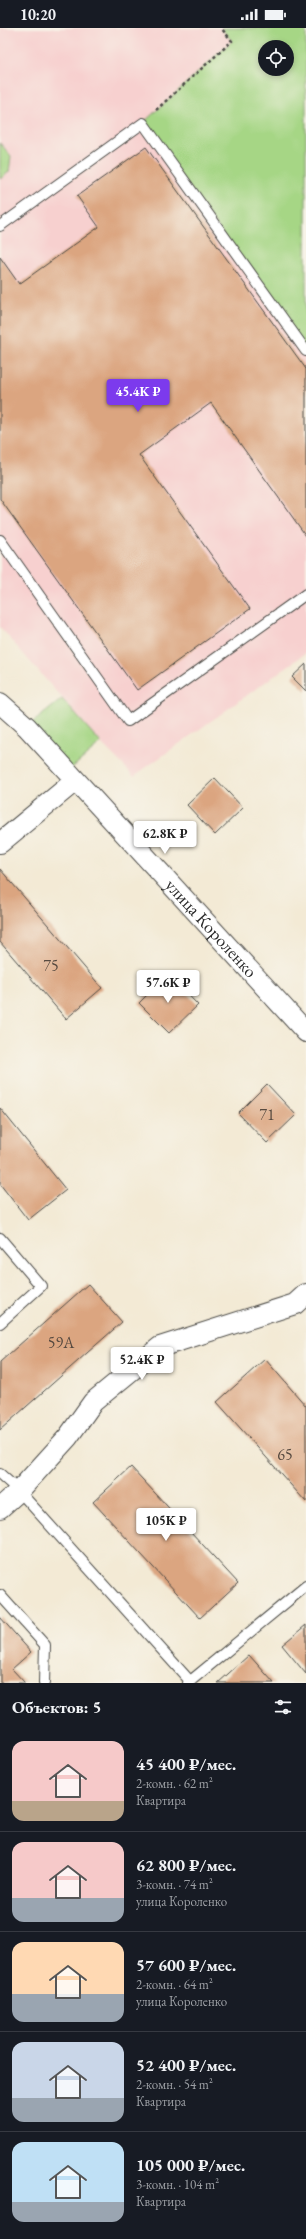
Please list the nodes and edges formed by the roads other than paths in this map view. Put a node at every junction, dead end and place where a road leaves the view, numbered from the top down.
1 (0, 226) edge
2 (306, 351) edge
3 (0, 540) edge
4 (306, 594) edge
5 (0, 703) edge
6 (75, 781) junction
7 (0, 843) edge
8 (306, 1032) edge
9 (0, 1238) edge
10 (306, 1294) edge
11 (0, 1323) edge
12 (0, 1474) edge
13 (19, 1491) junction
14 (0, 1508) edge
15 (306, 1586) edge
16 (0, 1595) edge
17 (189, 1682) edge
18 (44, 1683) edge

1 - 2 lane
3 - 4 lane
5 - 6 street, улица Короленко
6 - 7 street
6 - 8 street, улица Короленко
9 - 11 lane
10 - 13 street
12 - 13 lane
13 - 14 street
13 - 17 lane
15 - 17 lane
16 - 18 lane

